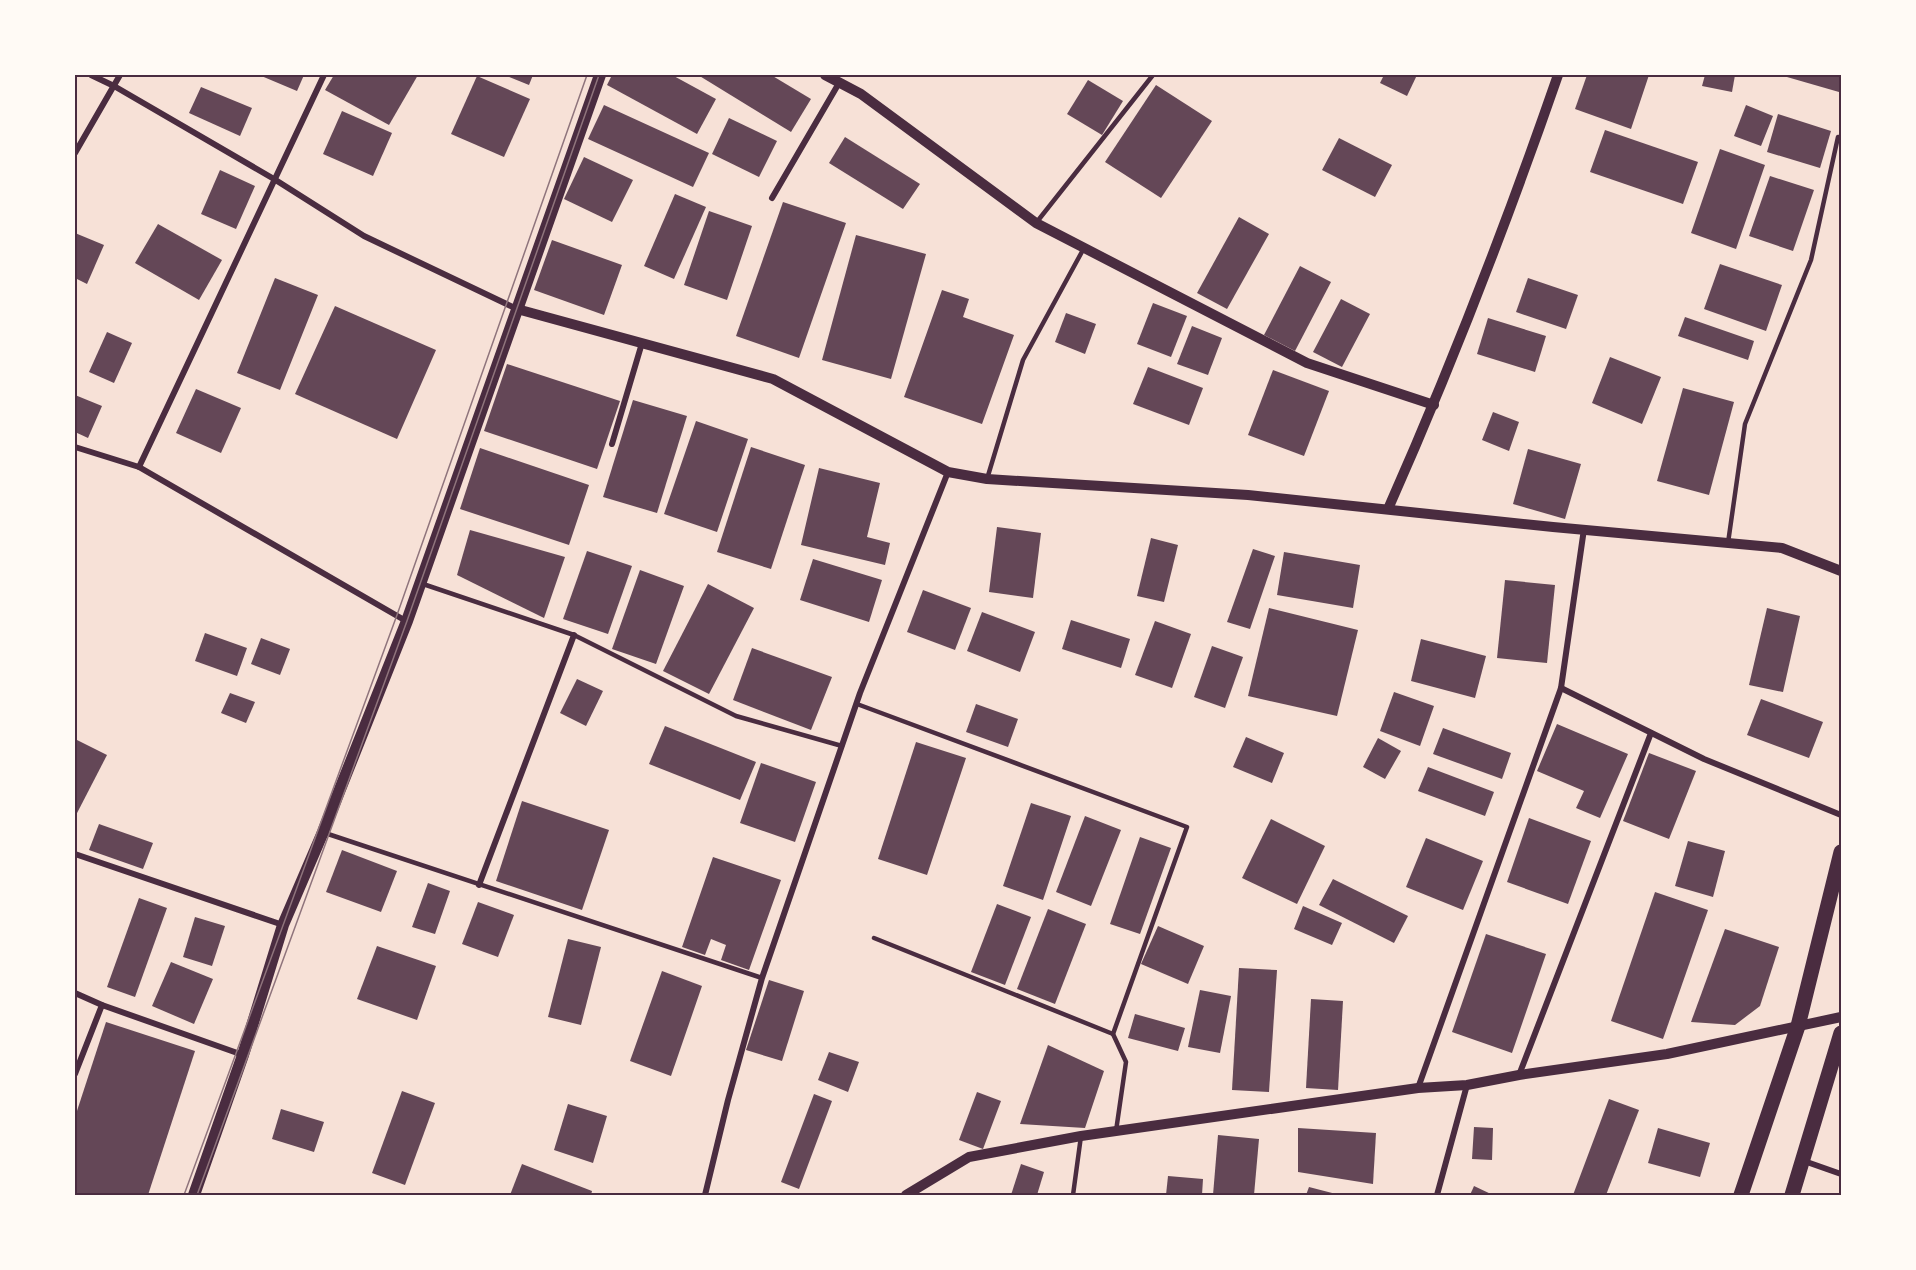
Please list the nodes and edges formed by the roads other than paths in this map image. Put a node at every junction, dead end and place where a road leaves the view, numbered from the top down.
1 (91, 75) edge
2 (120, 75) edge
3 (324, 75) edge
4 (600, 75) edge
5 (825, 75) edge
6 (1153, 75) edge
7 (1558, 75) edge
8 (839, 83) junction
9 (114, 86) junction
10 (1841, 138) edge
11 (75, 153) edge
12 (274, 179) junction
13 (772, 198) dead end
14 (1036, 223) junction
15 (1084, 248) junction
16 (517, 309) junction
17 (642, 343) junction
18 (1434, 405) junction
19 (612, 444) dead end
20 (75, 447) edge
21 (139, 466) junction
22 (948, 472) junction
23 (987, 479) junction
24 (1388, 509) junction
25 (1584, 529) junction
26 (1728, 543) junction
27 (1841, 572) edge
28 (420, 583) junction
29 (407, 621) junction
30 (574, 635) junction
31 (1562, 688) junction
32 (857, 704) junction
33 (1650, 733) junction
34 (842, 746) junction
35 (1841, 815) edge
36 (323, 832) junction
37 (1841, 852) edge
38 (75, 854) edge
39 (479, 885) junction
40 (283, 925) junction
41 (874, 938) dead end
42 (762, 978) junction
43 (75, 993) edge
44 (102, 1005) junction
45 (1841, 1017) edge
46 (1798, 1026) junction
47 (1841, 1033) edge
48 (1113, 1034) junction
49 (243, 1055) junction
50 (75, 1074) edge
51 (1519, 1075) junction
52 (1467, 1085) junction
53 (1418, 1088) junction
54 (1116, 1131) junction
55 (1081, 1136) junction
56 (1803, 1160) junction
57 (1841, 1174) edge
58 (194, 1195) edge
59 (705, 1195) edge
60 (906, 1195) edge
61 (1073, 1195) edge
62 (1437, 1195) edge
63 (1741, 1195) edge
64 (1792, 1195) edge

1 - 9 street
2 - 9 street
3 - 12 street
4 - 16 main road
5 - 8 street
6 - 14 lane
7 - 18 street
8 - 13 street
8 - 14 street
9 - 11 street
9 - 12 street
10 - 26 lane
12 - 16 street
12 - 21 street
14 - 15 street
15 - 18 street
15 - 23 lane
16 - 17 street
16 - 28 main road
17 - 19 street
17 - 22 street
18 - 24 street
20 - 21 street
21 - 29 street
22 - 23 street
22 - 32 street
23 - 24 street
24 - 25 street
25 - 26 street
25 - 31 street
26 - 27 street
28 - 29 main road
28 - 30 lane
29 - 36 main road
30 - 34 lane
30 - 39 street
31 - 33 street
31 - 53 street
32 - 34 street
32 - 48 lane
33 - 35 street
33 - 51 street
34 - 42 street
36 - 39 lane
36 - 40 main road
37 - 46 main road
38 - 40 street
39 - 42 lane
40 - 49 main road
41 - 48 lane
42 - 59 street
43 - 44 street
44 - 49 street
44 - 50 street
45 - 46 street
46 - 51 street
46 - 63 main road
47 - 56 main road
48 - 54 lane
49 - 58 main road
51 - 52 street
52 - 53 street
52 - 62 street
53 - 54 street
54 - 55 street
55 - 60 street
55 - 61 lane
56 - 57 street
56 - 64 main road

